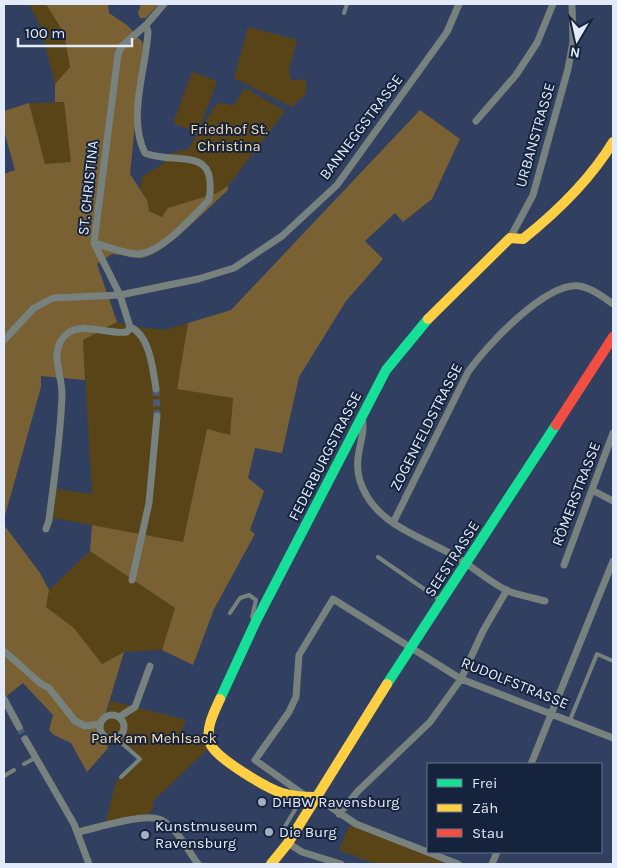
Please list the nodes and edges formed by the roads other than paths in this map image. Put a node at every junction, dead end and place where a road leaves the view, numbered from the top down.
1 (164, 4) edge
2 (347, 4) edge
3 (459, 4) edge
4 (553, 4) edge
5 (572, 4) edge
6 (344, 13) dead end
7 (146, 26) junction
8 (476, 120) dead end
9 (613, 142) edge
10 (510, 238) junction
11 (94, 243) junction
12 (120, 295) junction
13 (613, 304) edge
14 (130, 327) junction
15 (613, 337) edge
16 (4, 340) edge
17 (156, 389) tunnel mouth
18 (157, 416) tunnel mouth
19 (362, 416) junction
20 (613, 433) edge
21 (592, 490) junction
22 (613, 501) edge
23 (393, 524) junction
24 (46, 529) dead end
25 (378, 557) dead end
26 (613, 561) edge
27 (467, 563) junction
28 (564, 565) dead end
29 (132, 580) dead end
30 (506, 590) junction
31 (442, 601) junction
32 (545, 601) dead end
33 (230, 613) dead end
34 (256, 621) junction
35 (412, 647) junction
36 (4, 651) edge
37 (613, 661) edge
38 (150, 666) dead end
39 (461, 679) junction
40 (4, 699) edge
41 (551, 713) junction
42 (119, 717) junction
43 (570, 720) junction
44 (100, 724) junction
45 (19, 727) tunnel mouth
46 (25, 738) tunnel mouth
47 (613, 738) edge
48 (117, 739) junction
49 (37, 757) junction
50 (531, 763) edge
51 (24, 764) dead end
52 (14, 770) dead end
53 (4, 776) edge
54 (120, 777) dead end
55 (308, 797) junction
56 (339, 814) junction
57 (284, 828) dead end
58 (78, 832) junction
59 (288, 842) junction
60 (427, 852) edge
61 (429, 853) edge
62 (89, 864) edge
63 (198, 864) edge
64 (271, 864) edge
65 (341, 864) edge
66 (458, 864) edge

1 - 7 street, ST. CHRISTINA
2 - 6 lane
3 - 12 street, BANNEGGSTRASSE
4 - 8 street
5 - 10 street, URBANSTRASSE
7 - 11 street, ST. CHRISTINA
7 - 11 street, ST. CHRISTINA
9 - 10 street, FEDERBURGSTRASSE
10 - 19 street, FEDERBURGSTRASSE
11 - 12 street
12 - 14 street
12 - 16 street, BANNEGGSTRASSE
13 - 23 street, ZOGENFELDSTRASSE
14 - 17 street
14 - 24 street
15 - 27 street, SEESTRASSE
18 - 29 street
19 - 23 street
19 - 34 street, FEDERBURGSTRASSE
20 - 21 street, RÖMERSTRASSE
21 - 22 street
21 - 28 street, RÖMERSTRASSE
23 - 27 street
25 - 31 lane
26 - 41 street
27 - 30 street
27 - 31 street, SEESTRASSE
30 - 32 street
30 - 39 street
31 - 35 street, SEESTRASSE
33 - 34 lane
34 - 55 street, FEDERBURGSTRASSE
35 - 39 street, RUDOLFSTRASSE
35 - 55 street, SEESTRASSE
35 - 55 street, RUDOLFSTRASSE
36 - 44 street
37 - 43 lane
38 - 42 street
39 - 41 street, RUDOLFSTRASSE
39 - 56 street
40 - 45 street
41 - 43 street, RUDOLFSTRASSE
41 - 50 street
42 - 44 street
42 - 48 street
43 - 47 street, RUDOLFSTRASSE
44 - 48 street
46 - 49 street
48 - 54 lane
49 - 51 lane
49 - 58 street
52 - 53 lane
55 - 56 street
55 - 57 lane
55 - 59 street, SEESTRASSE
56 - 60 street
58 - 62 street
58 - 63 street
59 - 64 street, SEESTRASSE
59 - 65 street
61 - 66 street

